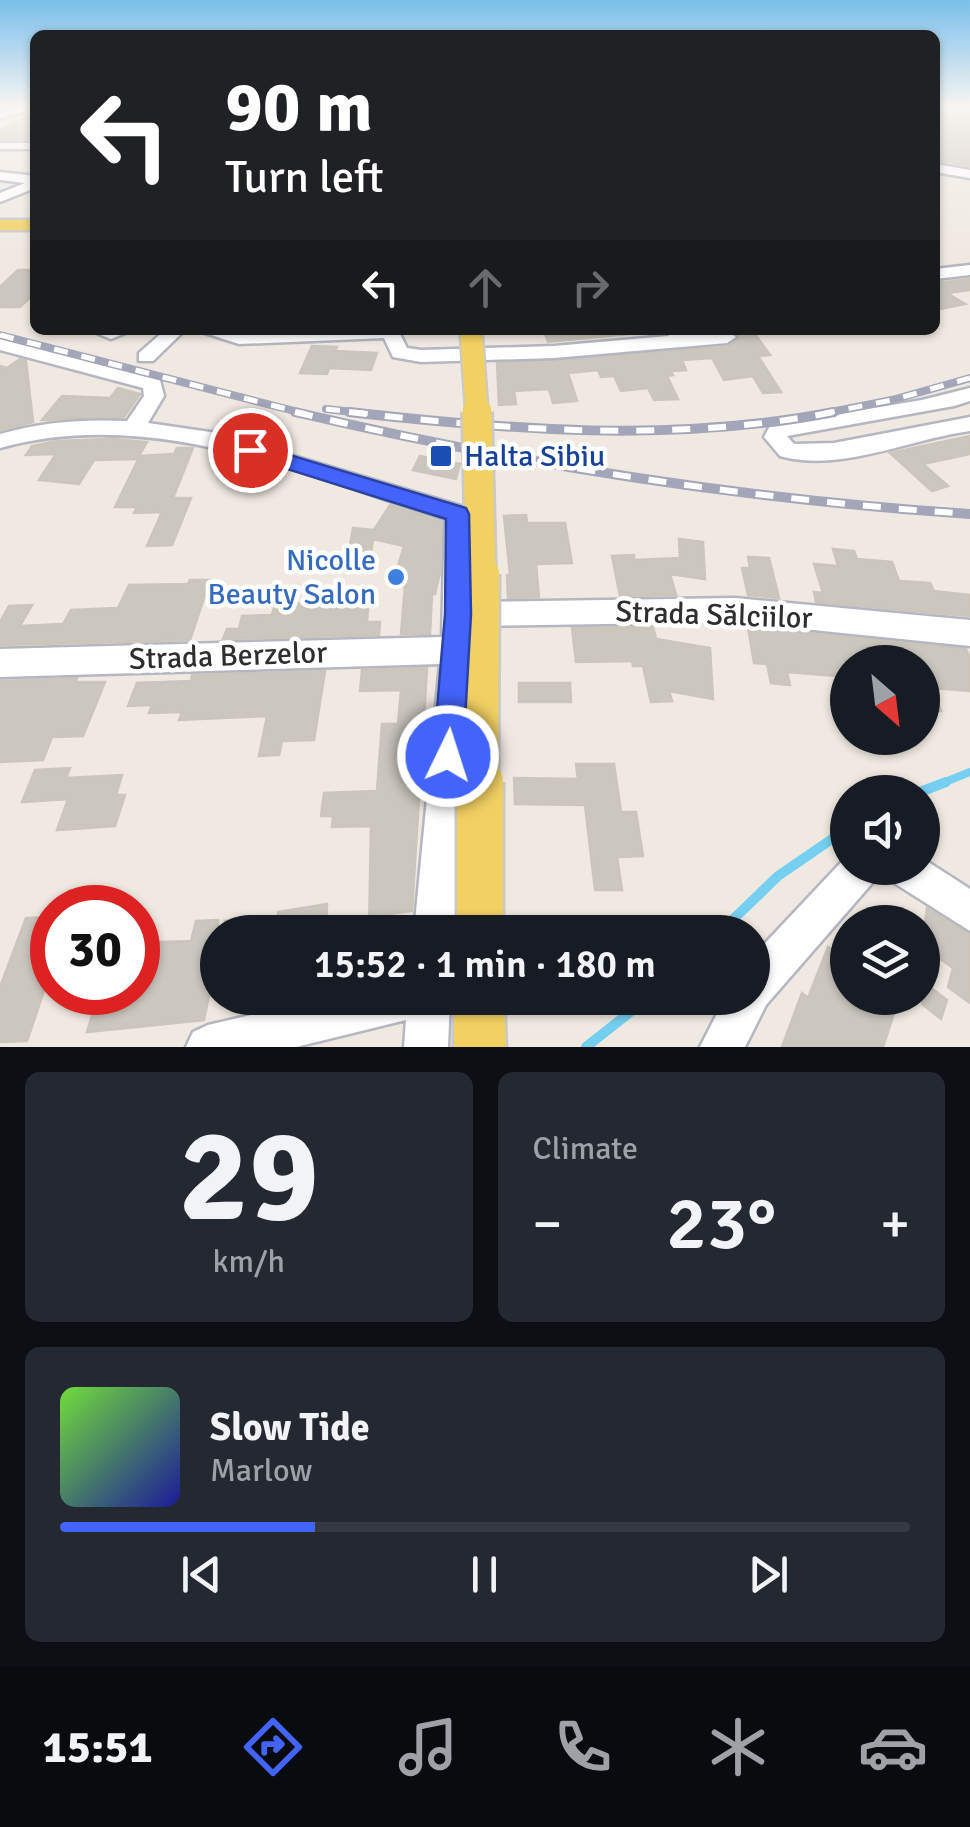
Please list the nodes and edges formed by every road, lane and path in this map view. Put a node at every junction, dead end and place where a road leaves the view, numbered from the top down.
1 (940, 169) edge
2 (970, 174) edge
3 (0, 176) edge
4 (30, 181) edge
5 (30, 184) edge
6 (0, 198) edge
7 (30, 225) edge
8 (0, 226) edge
9 (970, 270) edge
10 (940, 273) edge
11 (170, 335) edge
12 (226, 335) edge
13 (267, 335) edge
14 (394, 335) edge
15 (679, 335) edge
16 (727, 337) dead end
17 (482, 342) edge
18 (0, 344) edge
19 (146, 356) dead end
20 (970, 394) edge
21 (970, 424) edge
22 (132, 430) junction
23 (0, 441) edge
24 (458, 614) junction
25 (970, 633) edge
26 (456, 650) junction
27 (0, 662) edge
28 (845, 885) edge
29 (930, 885) edge
30 (970, 912) edge
31 (435, 915) edge
32 (480, 915) edge
33 (770, 970) edge
34 (340, 1015) edge
35 (429, 1015) edge
36 (479, 1015) edge
37 (739, 1015) edge
38 (426, 1044) edge
39 (208, 1047) edge
40 (480, 1047) edge
41 (722, 1047) edge

1 - 2 street
3 - 4 street
5 - 6 street
7 - 8 main road
9 - 10 street
11 - 19 street
12 - 13 street
14 - 17 street
15 - 16 street
15 - 17 street
17 - 32 main road, bridge
18 - 22 street
20 - 21 street
22 - 23 street
22 - 24 street
24 - 25 street, Strada Sălciilor
24 - 26 street
26 - 27 street, Strada Berzelor
26 - 31 street
28 - 33 street
29 - 30 street
34 - 39 street
35 - 38 street
36 - 40 main road
37 - 41 street

